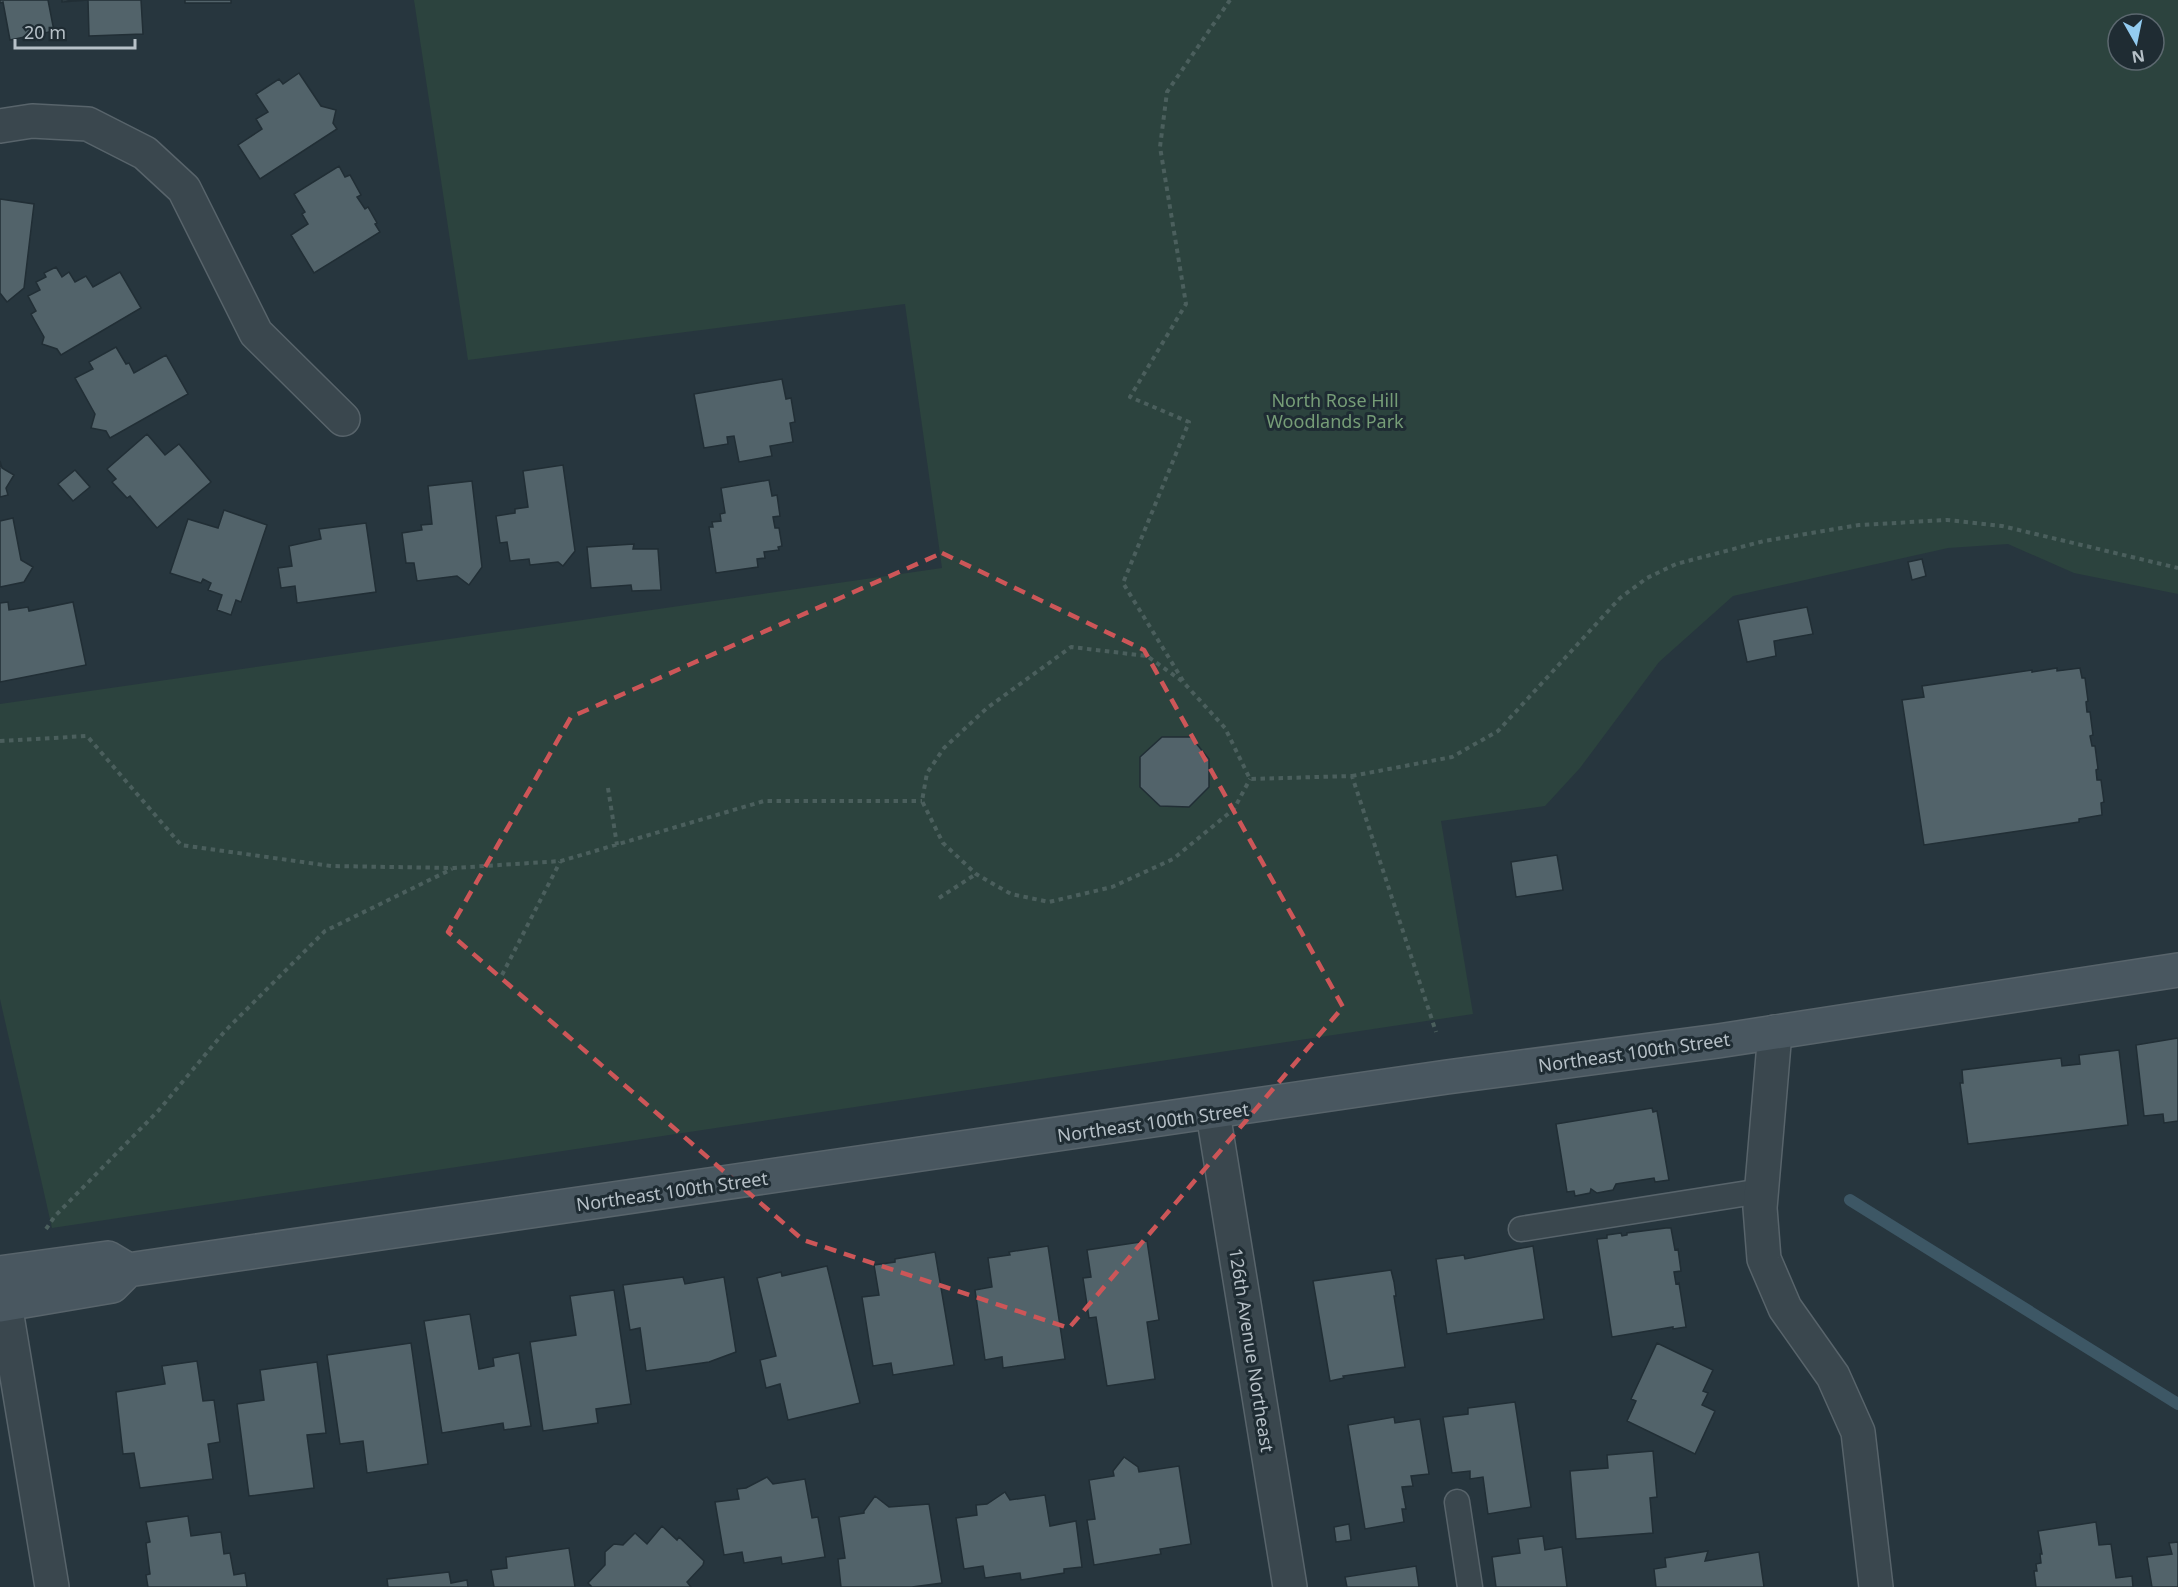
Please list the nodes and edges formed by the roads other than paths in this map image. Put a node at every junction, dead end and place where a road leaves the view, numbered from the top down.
1 (0, 126) edge
2 (343, 419) dead end
3 (2178, 970) edge
4 (1775, 1032) junction
5 (1213, 1113) junction
6 (1761, 1191) junction
7 (1521, 1229) dead end
8 (2, 1294) edge
9 (1457, 1502) dead end
10 (52, 1587) edge
11 (1290, 1587) edge
12 (1470, 1587) edge
13 (1876, 1587) edge

1 - 2 street
3 - 4 street, Northeast 100th Street
4 - 5 street, Northeast 100th Street
4 - 6 street
5 - 8 street, Northeast 100th Street
5 - 11 street, 126th Avenue Northeast
6 - 7 lane
6 - 13 street
8 - 10 street
9 - 12 lane

